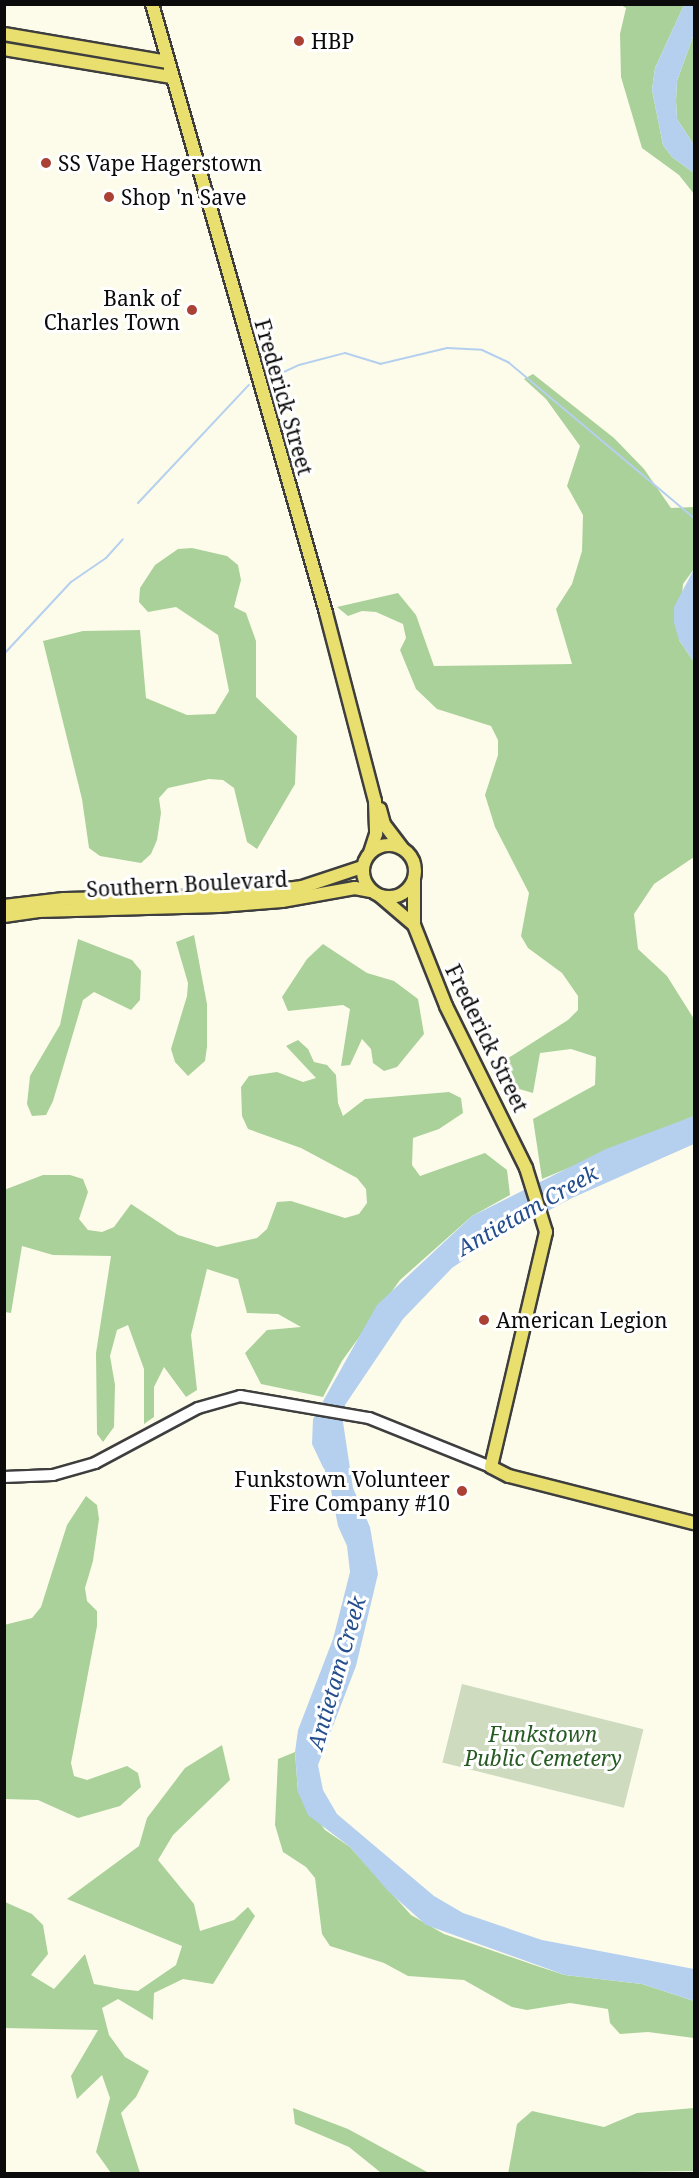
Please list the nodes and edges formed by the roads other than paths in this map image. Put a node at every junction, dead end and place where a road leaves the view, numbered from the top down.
1 (152, 4) edge
2 (4, 34) edge
3 (4, 49) edge
4 (124, 54) junction
5 (74, 61) junction
6 (168, 62) junction
7 (172, 77) junction
8 (375, 801) junction
9 (403, 848) junction
10 (370, 852) junction
11 (362, 867) junction
12 (414, 879) junction
13 (375, 893) junction
14 (4, 906) edge
15 (4, 916) edge
16 (414, 925) junction
17 (491, 1467) junction
18 (4, 1477) edge
19 (694, 1523) edge

1 - 6 main road, Frederick Street
2 - 4 main road
3 - 5 main road
4 - 5 main road
4 - 6 main road
5 - 7 main road
6 - 7 main road, Frederick Street
7 - 8 main road, Frederick Street
8 - 9 main road, Frederick Street
8 - 10 main road, Frederick Street
9 - 10 main road
9 - 12 main road
10 - 11 main road
11 - 13 main road
11 - 14 main road, Southern Boulevard
12 - 13 main road
12 - 16 main road, Frederick Street
13 - 15 main road, Southern Boulevard
13 - 16 main road, Frederick Street
16 - 17 main road, Frederick Street
17 - 18 street
17 - 19 main road

